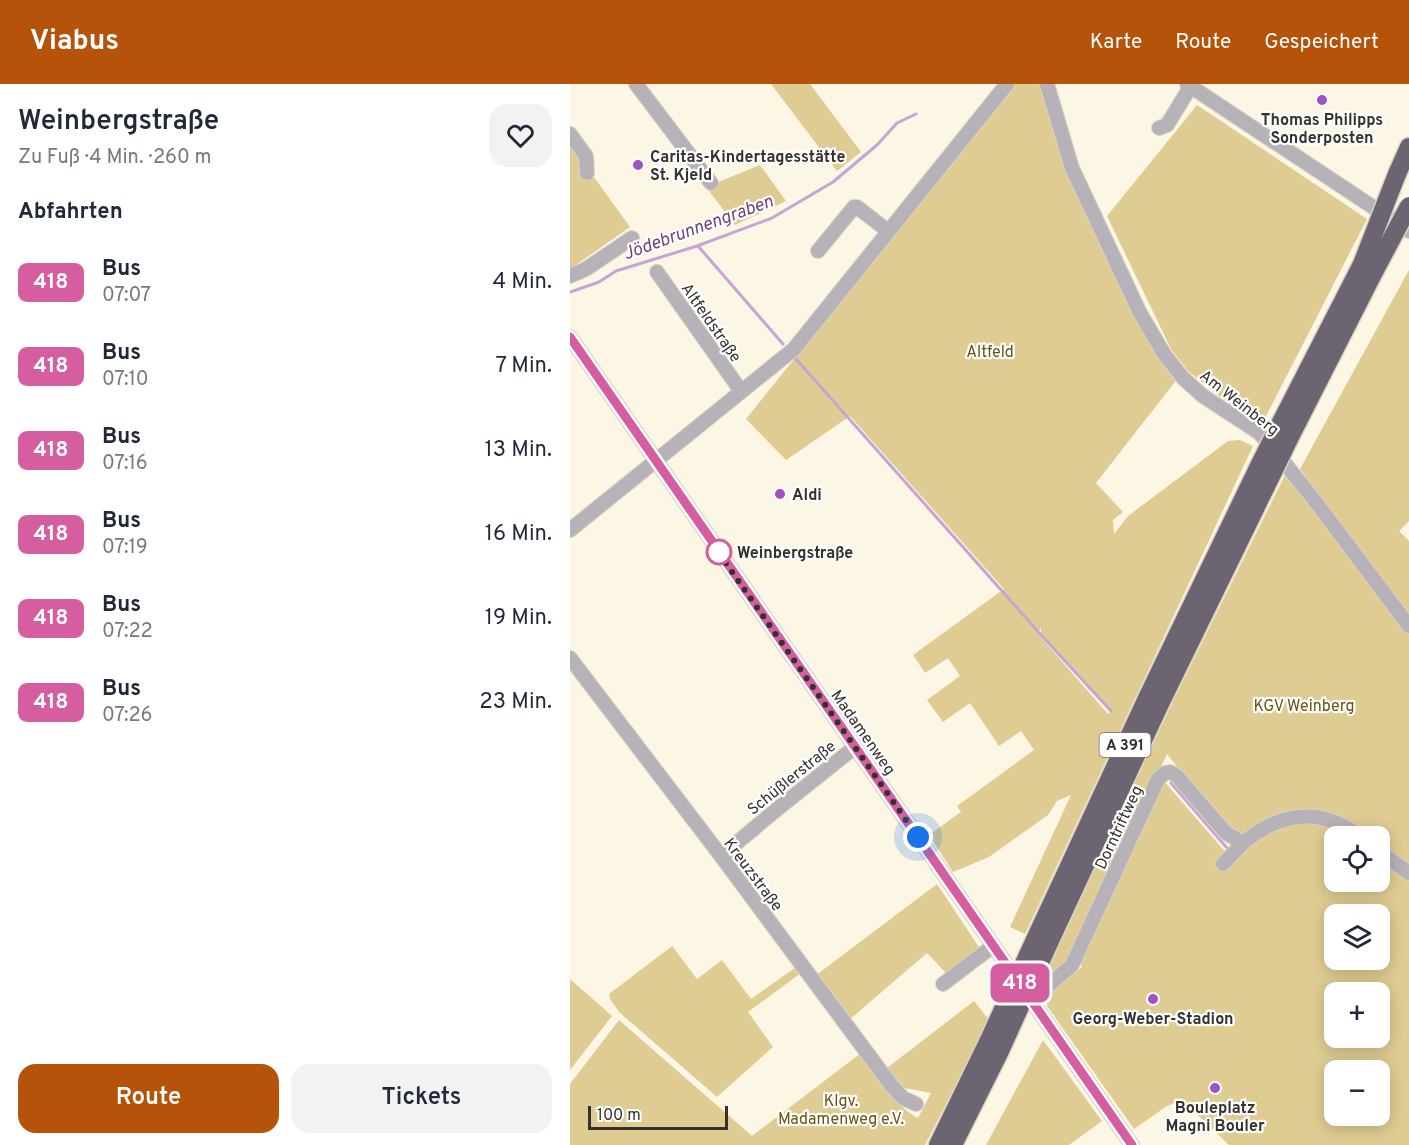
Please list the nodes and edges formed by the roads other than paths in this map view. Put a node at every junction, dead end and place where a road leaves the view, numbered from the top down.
1 (636, 84) edge
2 (1007, 84) edge
3 (1047, 84) edge
4 (1189, 85) edge
5 (1159, 128) dead end
6 (570, 134) edge
7 (1409, 147) edge
8 (587, 173) dead end
9 (1404, 175) edge
10 (711, 183) dead end
11 (1409, 206) edge
12 (1409, 220) edge
13 (888, 231) junction
14 (1409, 231) edge
15 (632, 238) dead end
16 (818, 251) dead end
17 (1369, 267) junction
18 (657, 272) dead end
19 (570, 276) edge
20 (570, 337) edge
21 (741, 392) junction
22 (655, 461) junction
23 (570, 530) edge
24 (1409, 626) edge
25 (570, 658) edge
26 (855, 747) junction
27 (1340, 826) edge
28 (1243, 843) junction
29 (722, 856) junction
30 (1390, 859) edge
31 (1223, 864) dead end
32 (1409, 873) edge
33 (993, 946) junction
34 (943, 984) dead end
35 (1035, 1005) junction
36 (994, 1047) junction
37 (916, 1104) dead end
38 (938, 1145) edge
39 (953, 1145) edge
40 (1132, 1145) edge

1 - 10 street
2 - 13 street
3 - 24 street, Am Weinberg
4 - 5 street
4 - 14 street
6 - 8 street
7 - 9 highway
9 - 17 highway, A 391, bridge
11 - 17 highway, A 391, bridge
12 - 17 highway, bridge
13 - 16 street
13 - 21 street
15 - 19 street
17 - 36 highway, A 391, bridge
18 - 21 street, Altfeldstraße
20 - 22 street, Madamenweg
21 - 22 street
22 - 23 street
22 - 26 street, Madamenweg
25 - 29 street, Kreuzstraße
26 - 29 street, Schüßlerstraße
26 - 33 street, Madamenweg
27 - 28 street
28 - 31 street
28 - 35 street, Dorntriftweg
29 - 37 street, Kreuzstraße
30 - 32 street
33 - 34 street
33 - 35 street, Madamenweg
35 - 40 street, Madamenweg
36 - 38 highway, A 391
36 - 39 highway, A 391

